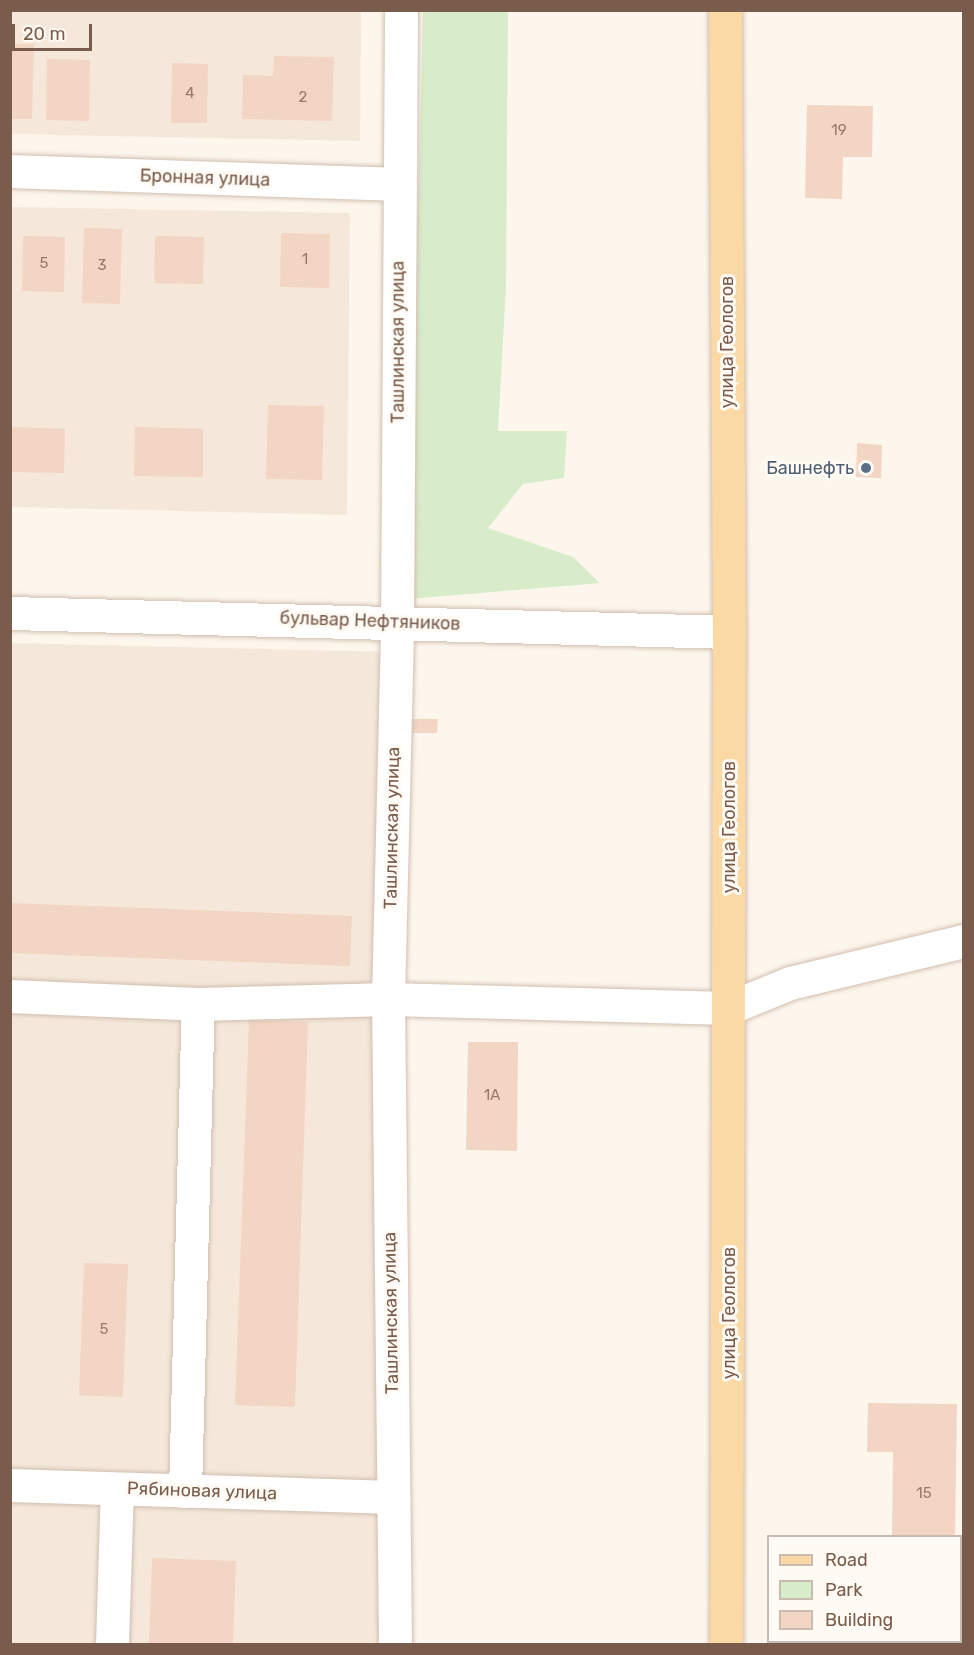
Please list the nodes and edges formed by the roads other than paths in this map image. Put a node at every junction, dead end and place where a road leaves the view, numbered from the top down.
1 (401, 10) edge
2 (725, 10) edge
3 (10, 171) edge
4 (399, 184) junction
5 (10, 613) edge
6 (397, 621) junction
7 (729, 632) junction
8 (963, 941) edge
9 (10, 996) edge
10 (388, 999) junction
11 (198, 1004) junction
12 (729, 1008) junction
13 (10, 1485) edge
14 (117, 1489) junction
15 (185, 1491) junction
16 (393, 1497) junction
17 (112, 1644) edge
18 (395, 1644) edge
19 (726, 1644) edge

1 - 4 street, Ташлинская улица
2 - 7 main road, улица Геологов
3 - 4 street, Бронная улица
4 - 6 street, Ташлинская улица
5 - 6 street, бульвар Нефтяников
6 - 7 street, бульвар Нефтяников
6 - 10 street, Ташлинская улица
7 - 12 main road, улица Геологов
8 - 12 street
9 - 11 street
10 - 11 street
10 - 12 street
10 - 16 street, Ташлинская улица
11 - 15 street
12 - 19 main road, улица Геологов
13 - 14 street, Рябиновая улица
14 - 15 street, Рябиновая улица
14 - 17 street
15 - 16 street, Рябиновая улица
16 - 18 street, Ташлинская улица

